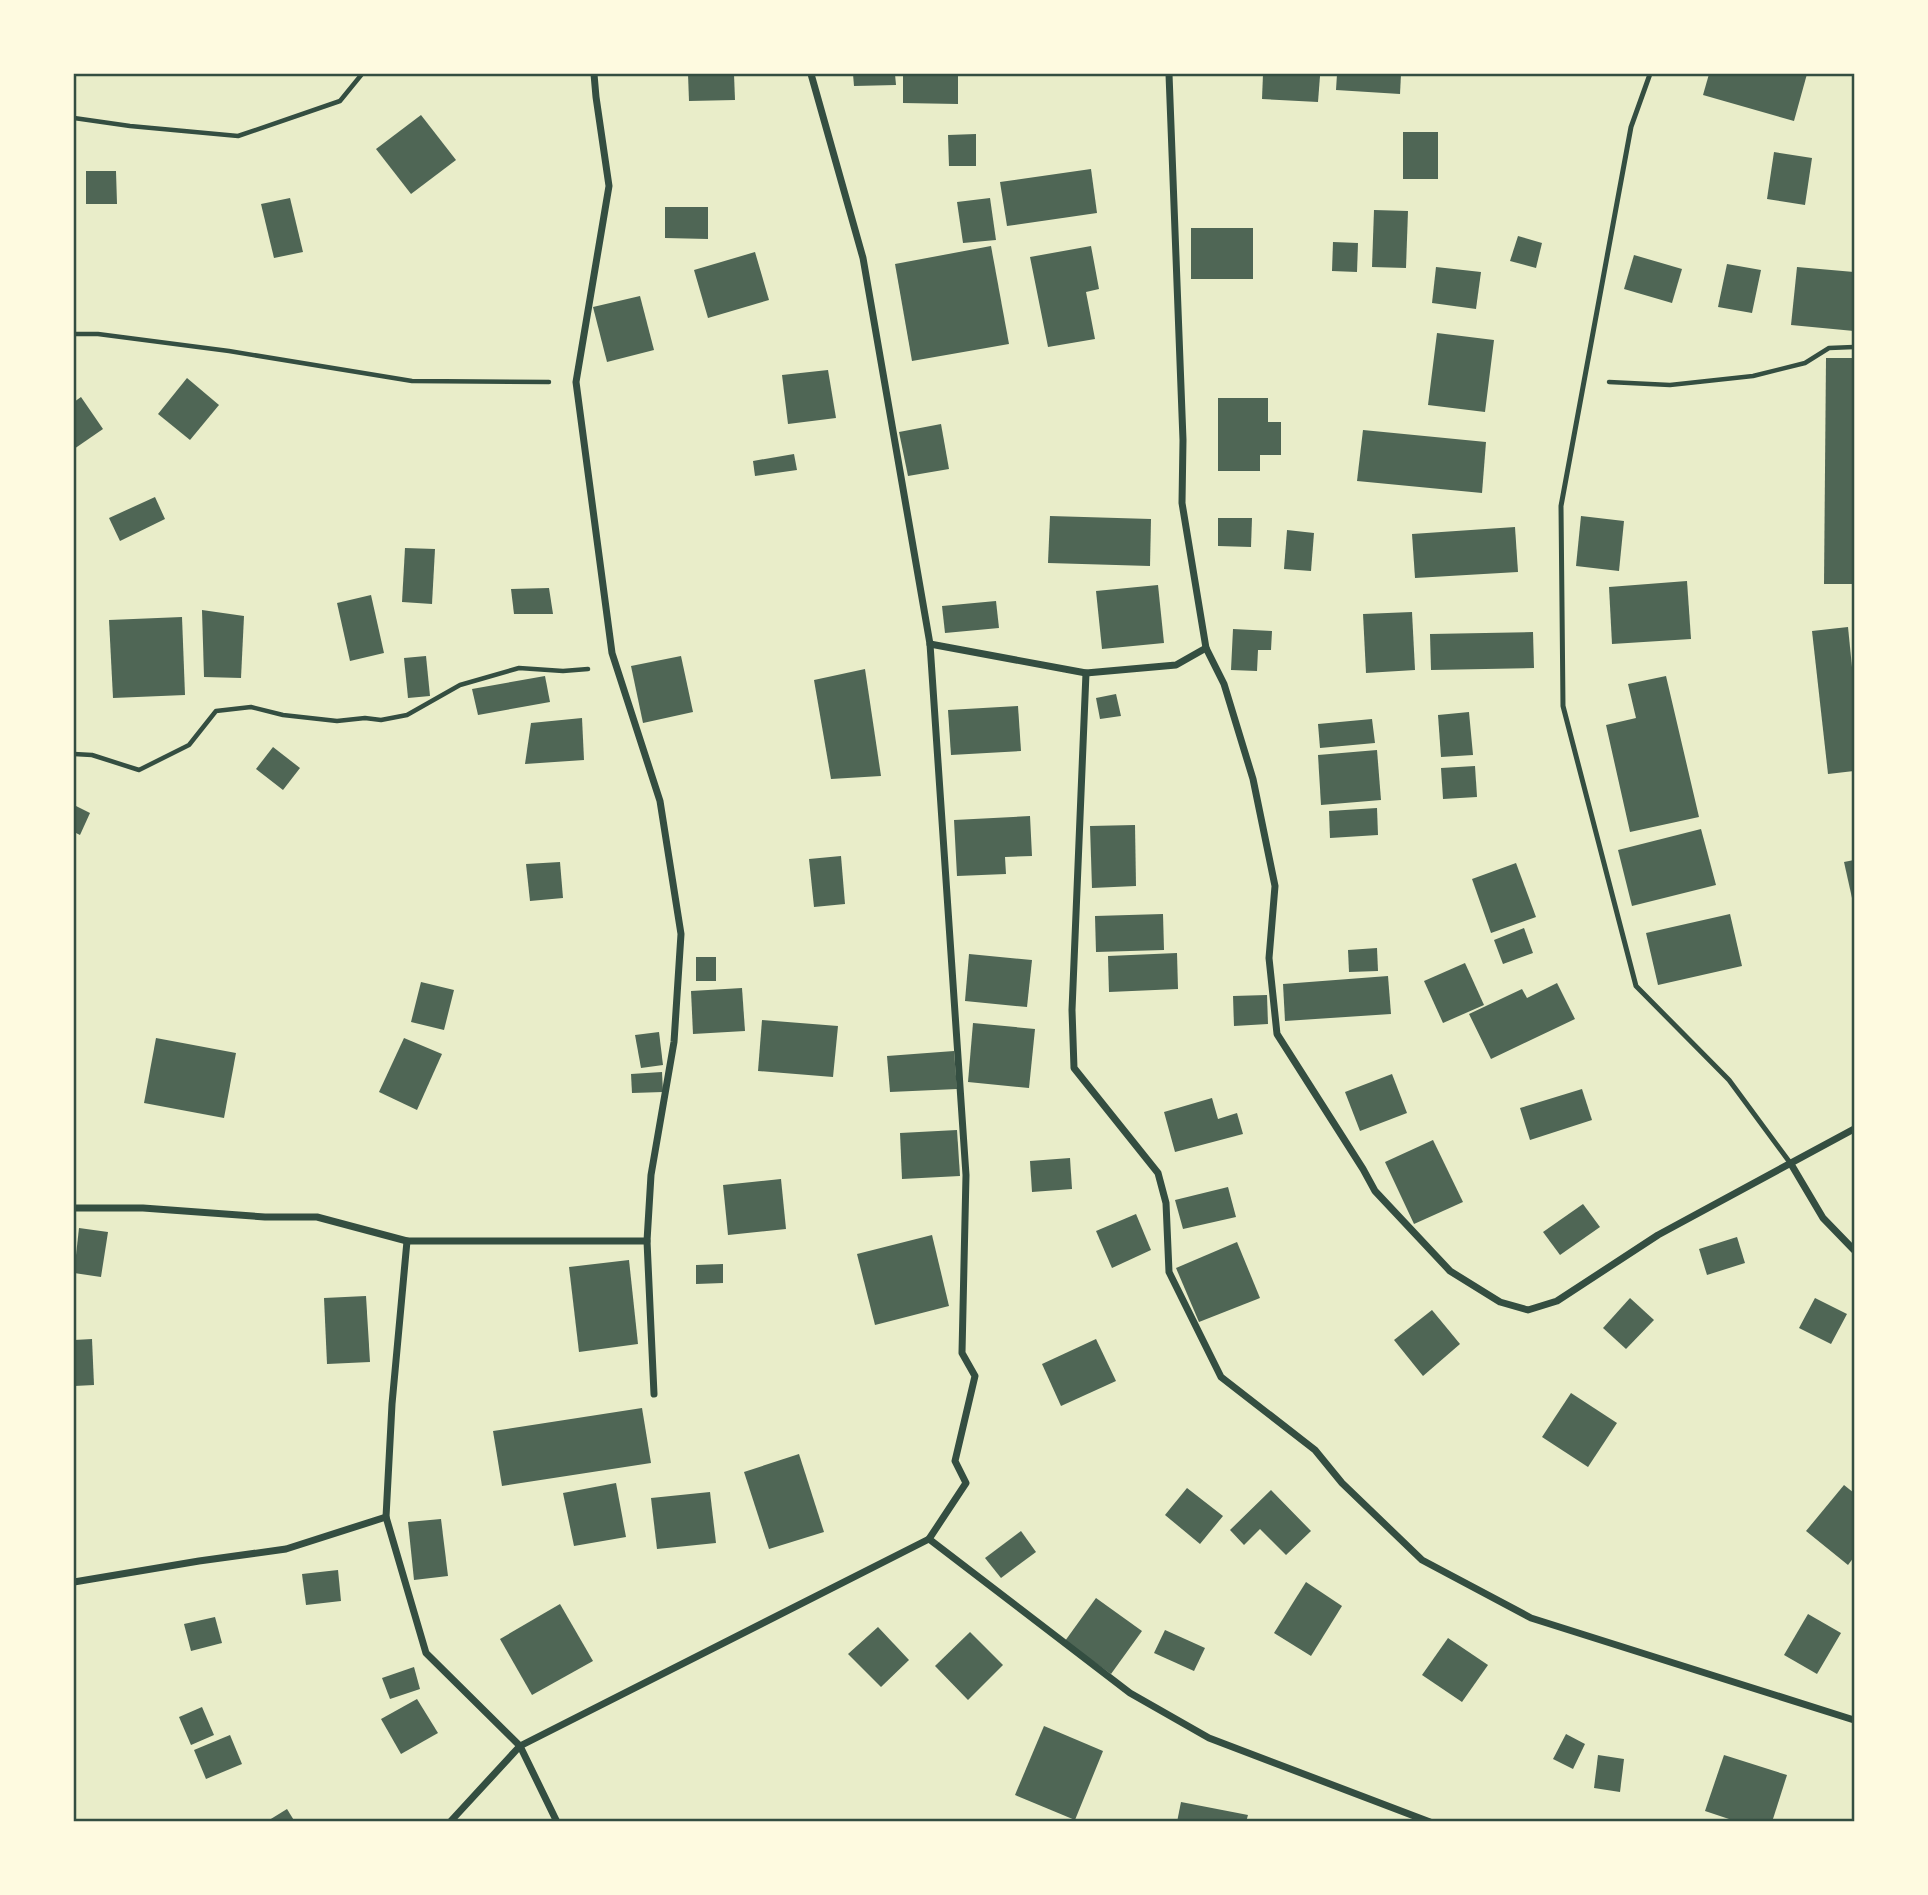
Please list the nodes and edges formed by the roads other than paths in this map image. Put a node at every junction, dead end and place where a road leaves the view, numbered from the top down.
1 (594, 74) edge
2 (811, 74) edge
3 (1169, 74) edge
4 (1650, 74) edge
5 (930, 643) junction
6 (1206, 648) junction
7 (1086, 673) junction
8 (1854, 1129) edge
9 (1791, 1164) junction
10 (74, 1208) edge
11 (407, 1241) junction
12 (647, 1241) junction
13 (1854, 1250) edge
14 (654, 1394) dead end
15 (386, 1517) junction
16 (929, 1539) junction
17 (74, 1582) edge
18 (1854, 1720) edge
19 (520, 1746) junction
20 (450, 1822) edge
21 (557, 1822) edge
22 (1430, 1822) edge

1 - 12 street
2 - 5 street
3 - 6 street
4 - 9 lane
5 - 7 street
5 - 16 street
6 - 7 street
6 - 9 street
7 - 18 street
8 - 9 street
9 - 13 street
10 - 11 street
11 - 12 street
11 - 15 street
12 - 14 street
15 - 17 street
15 - 19 street
16 - 19 street
16 - 22 street
19 - 20 street
19 - 21 street

